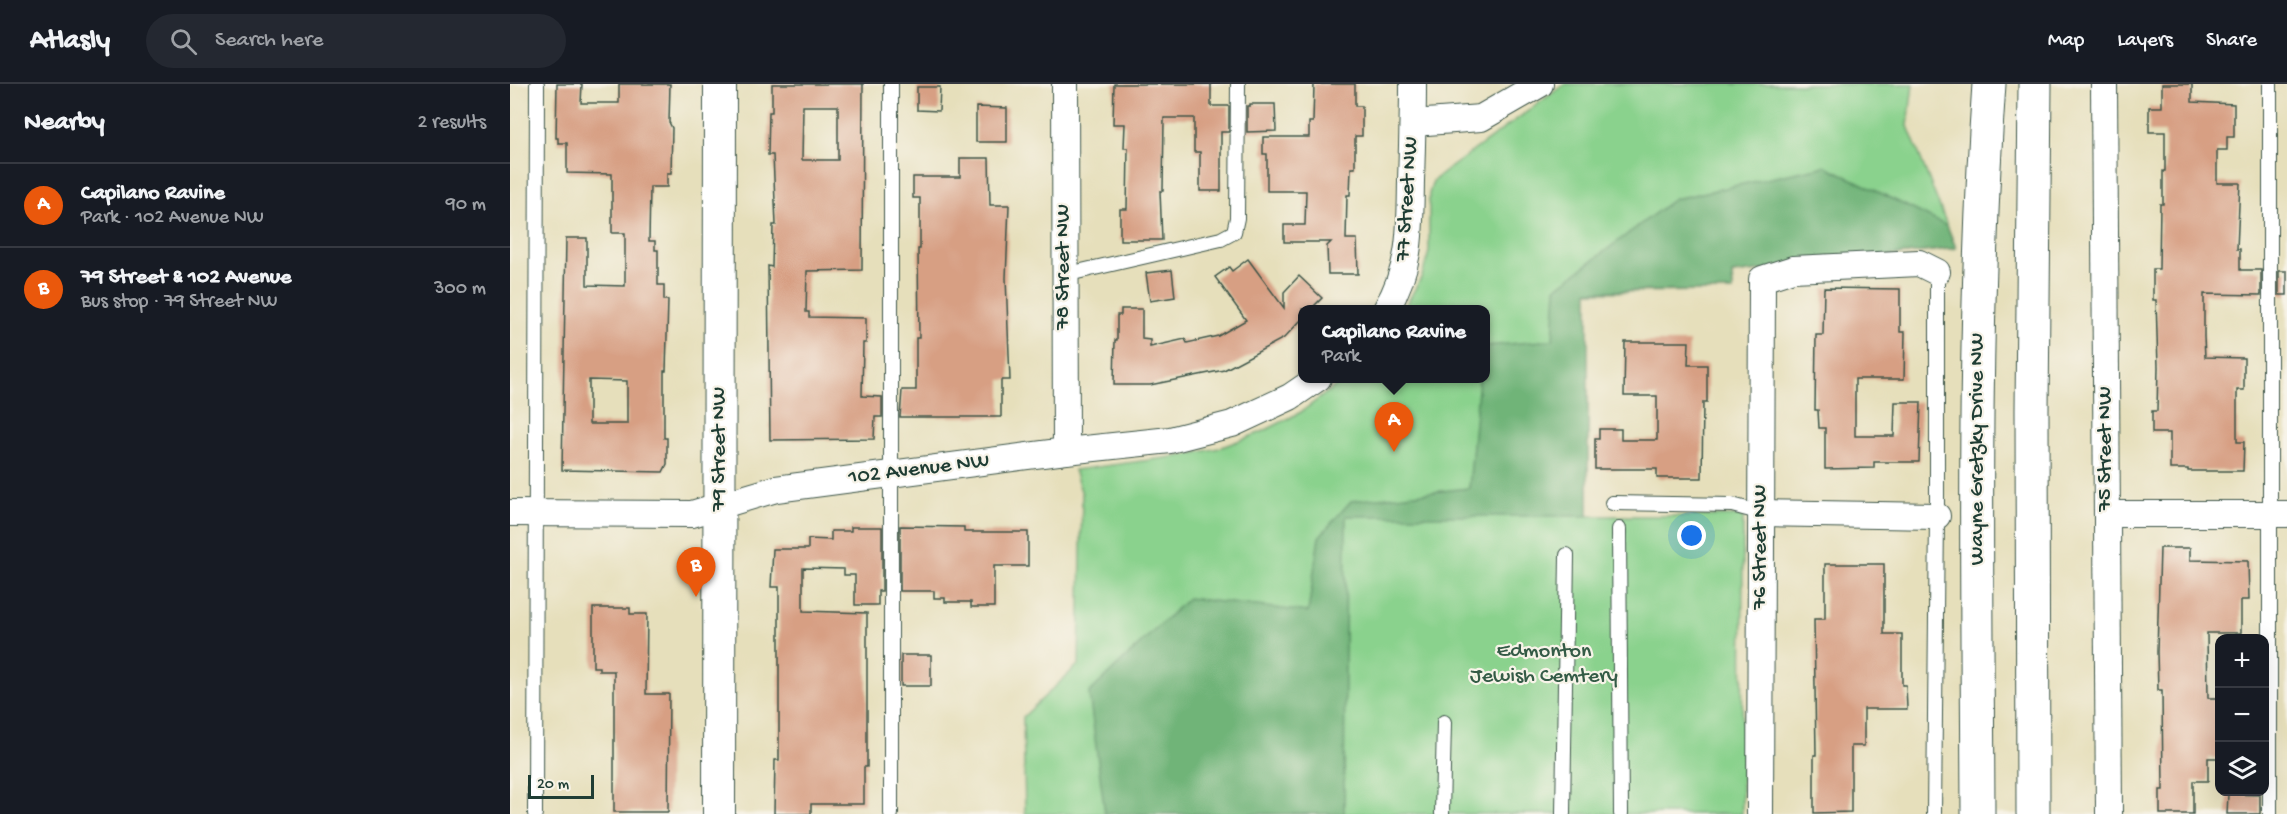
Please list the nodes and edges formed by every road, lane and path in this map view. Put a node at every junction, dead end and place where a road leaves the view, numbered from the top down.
1 (537, 84) edge
2 (720, 84) edge
3 (891, 84) edge
4 (1065, 84) edge
5 (1238, 84) edge
6 (1413, 84) edge
7 (1540, 84) edge
8 (1989, 84) edge
9 (2035, 84) edge
10 (2104, 84) edge
11 (2270, 84) edge
12 (1413, 123) junction
13 (1937, 272) joint
14 (1064, 275) junction
15 (1388, 305) edge
16 (1311, 383) edge
17 (1066, 451) junction
18 (891, 474) junction
19 (1612, 503) dead end
20 (720, 507) junction
21 (523, 513) edge
22 (1762, 513) junction
23 (2107, 514) junction
24 (2278, 514) edge
25 (1937, 516) junction
26 (1618, 529) dead end
27 (1567, 555) dead end
28 (1444, 722) dead end
29 (535, 814) edge
30 (719, 814) edge
31 (891, 814) edge
32 (1442, 814) edge
33 (1563, 814) edge
34 (1621, 814) edge
35 (1760, 814) edge
36 (1934, 814) edge
37 (1978, 814) edge
38 (2033, 814) edge
39 (2109, 814) edge
40 (2270, 814) edge

1 - 21 lane
2 - 20 street, 79 Street NW
3 - 18 lane
4 - 14 street, 78 Street NW
5 - 14 lane
6 - 12 street, 77 Street NW
7 - 12 street
8 - 37 main road, Wayne Gretzky Drive NW
9 - 38 main road
10 - 23 street, 75 Street NW
11 - 24 lane
12 - 15 street, 77 Street NW
13 - 22 street, 76 Street NW
13 - 25 lane
14 - 17 street, 78 Street NW
16 - 17 street, 102 Avenue NW
17 - 18 street, 102 Avenue NW
18 - 20 street, 102 Avenue NW
18 - 31 lane
19 - 22 lane
20 - 21 street, 102 Avenue NW
20 - 30 street, 79 Street NW
21 - 29 lane
22 - 25 street
22 - 35 street, 76 Street NW
23 - 24 street
23 - 39 street, 75 Street NW
24 - 40 lane
25 - 36 lane
26 - 34 lane
27 - 33 lane
28 - 32 lane

